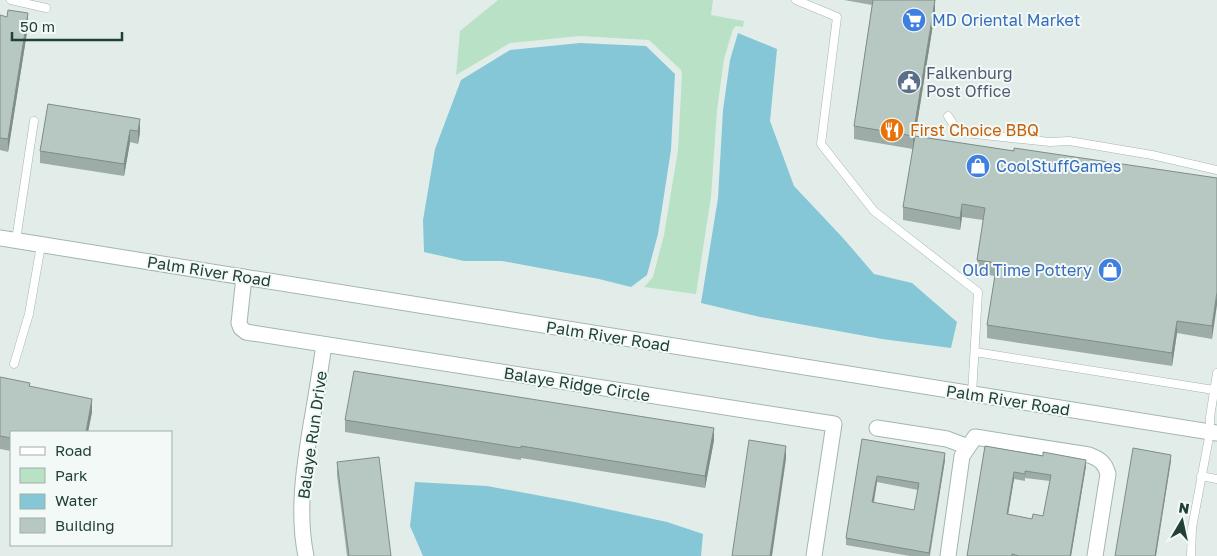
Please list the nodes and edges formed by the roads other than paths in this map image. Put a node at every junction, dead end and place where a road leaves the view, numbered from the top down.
1 (11, 0) edge
2 (796, 0) edge
3 (46, 8) dead end
4 (948, 116) dead end
5 (34, 121) dead end
6 (1217, 170) edge
7 (0, 238) edge
8 (16, 240) junction
9 (42, 245) junction
10 (244, 277) junction
11 (324, 344) junction
12 (975, 352) junction
13 (14, 364) dead end
14 (1217, 373) edge
15 (1214, 390) junction
16 (972, 394) junction
17 (877, 428) dead end
18 (1214, 432) edge
19 (968, 447) junction
20 (1201, 476) junction
21 (1217, 479) edge
22 (306, 556) edge
23 (814, 556) edge
24 (948, 556) edge
25 (1095, 556) edge
26 (1191, 556) edge

1 - 3 lane
2 - 12 lane
4 - 6 lane
5 - 8 lane
7 - 8 street, Palm River Road
8 - 9 street, Palm River Road
9 - 10 street, Palm River Road
9 - 13 lane
10 - 11 street, Balaye Ridge Circle
10 - 16 street, Palm River Road
11 - 22 street, Balaye Run Drive
11 - 23 street, Balaye Ridge Circle
12 - 15 lane
12 - 16 lane
14 - 15 lane
15 - 18 lane
16 - 18 street, Palm River Road
17 - 19 street
18 - 20 lane
19 - 24 street
19 - 25 street
20 - 21 lane
20 - 26 lane

